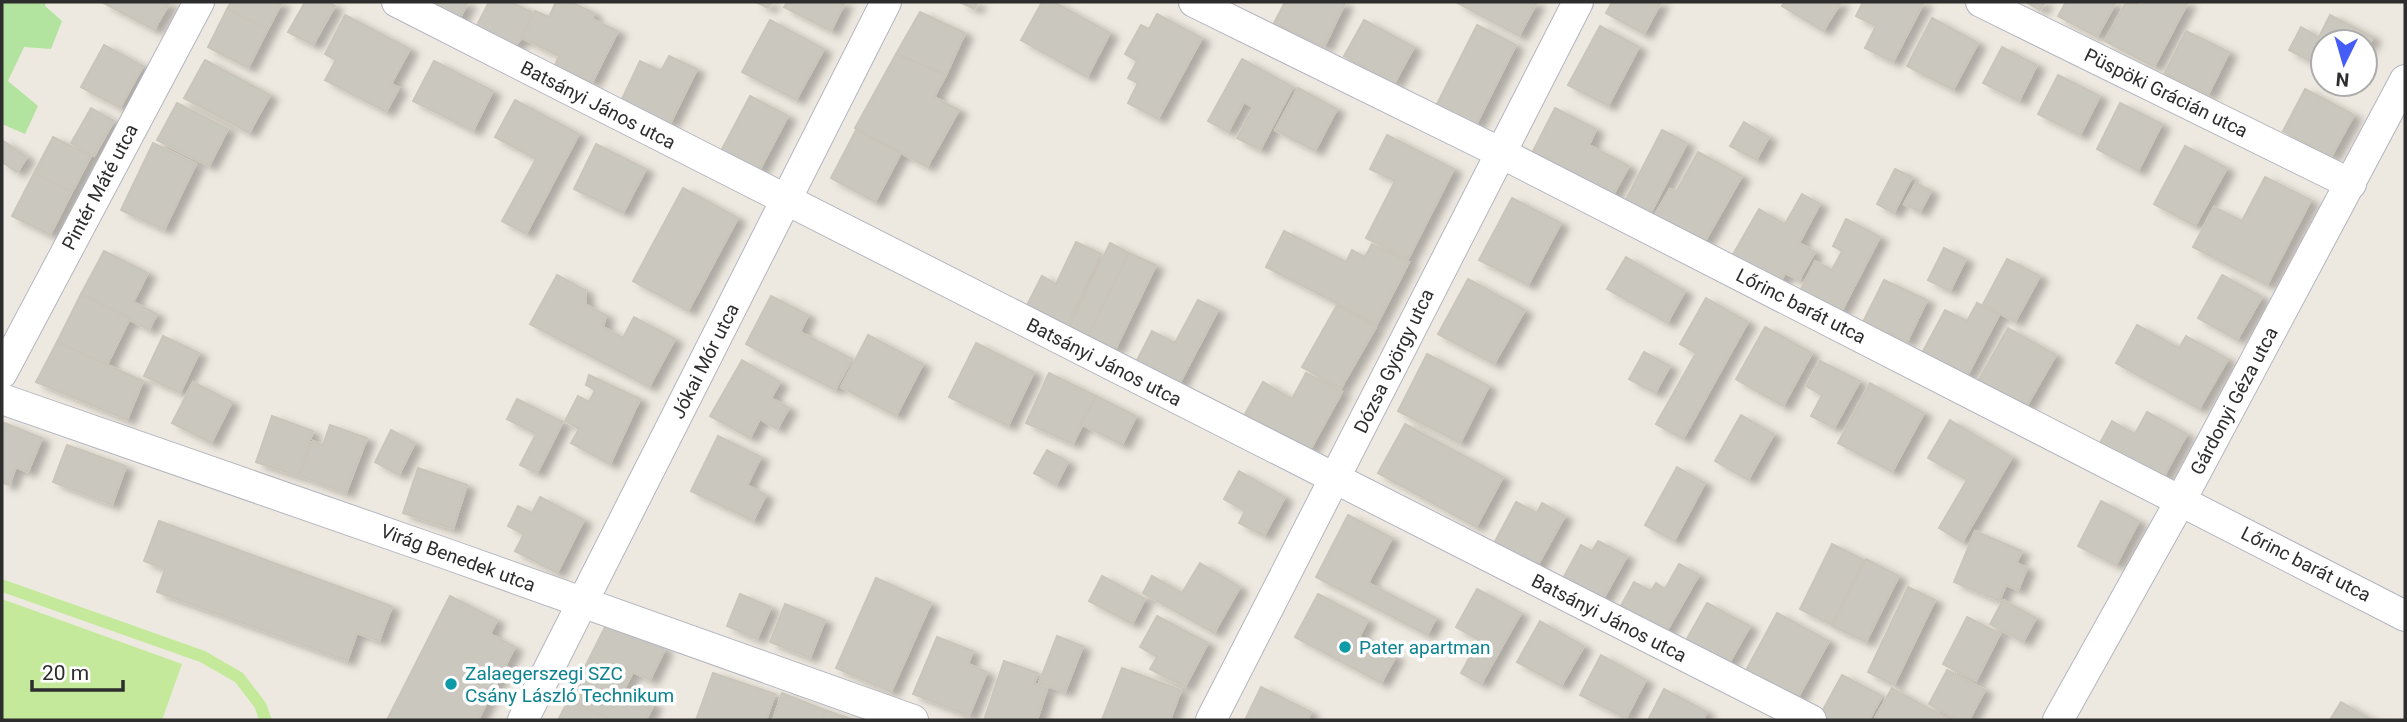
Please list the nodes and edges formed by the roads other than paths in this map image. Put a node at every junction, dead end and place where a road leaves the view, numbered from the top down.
1 (199, 2) edge
2 (397, 2) edge
3 (886, 2) edge
4 (1194, 2) edge
5 (1578, 2) edge
6 (1981, 2) edge
7 (2405, 80) edge
8 (1499, 152) junction
9 (2351, 184) junction
10 (786, 201) junction
11 (2, 373) edge
12 (2, 400) edge
13 (1335, 479) junction
14 (2181, 500) junction
15 (583, 603) junction
16 (2405, 616) edge
17 (523, 720) edge
18 (913, 720) edge
19 (1211, 720) edge
20 (1811, 720) edge
21 (2058, 720) edge

1 - 11 street, Pintér Máté utca
2 - 10 street, Batsányi János utca
3 - 10 street, Jókai Mór utca
4 - 8 street, Lőrinc barát utca
5 - 8 street, Dózsa György utca
6 - 9 street, Püspöki Grácián utca
7 - 9 street, Gárdonyi Géza utca
8 - 13 street, Dózsa György utca
8 - 14 street, Lőrinc barát utca
9 - 14 street, Gárdonyi Géza utca
10 - 13 street, Batsányi János utca
10 - 15 street, Jókai Mór utca
12 - 15 street, Virág Benedek utca
13 - 19 street, Dózsa György utca
13 - 20 street, Batsányi János utca
14 - 16 street, Lőrinc barát utca
14 - 21 street, Gárdonyi Géza utca
15 - 17 street, Jókai Mór utca
15 - 18 street, Virág Benedek utca

